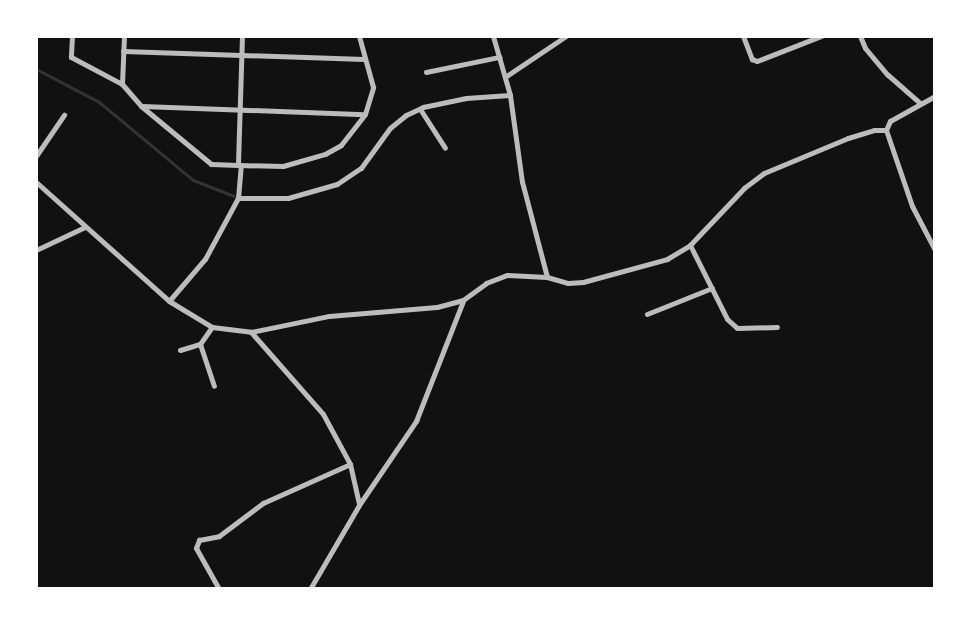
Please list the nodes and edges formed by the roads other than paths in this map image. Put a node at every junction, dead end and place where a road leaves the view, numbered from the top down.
1 (72, 36) edge
2 (124, 36) edge
3 (242, 36) edge
4 (359, 36) edge
5 (493, 36) edge
6 (566, 36) edge
7 (743, 36) edge
8 (821, 36) edge
9 (860, 36) edge
10 (123, 51) junction
11 (241, 54) junction
12 (499, 57) junction
13 (364, 59) junction
14 (426, 72) dead end
15 (505, 77) junction
16 (122, 84) junction
17 (510, 95) junction
18 (935, 96) edge
19 (920, 103) junction
20 (141, 106) junction
21 (240, 109) junction
22 (420, 109) junction
23 (365, 114) junction
24 (64, 115) dead end
25 (886, 130) junction
26 (445, 148) dead end
27 (36, 156) edge
28 (239, 165) junction
29 (36, 182) edge
30 (238, 198) junction
31 (85, 227) junction
32 (690, 245) junction
33 (36, 250) edge
34 (935, 250) edge
35 (547, 277) junction
36 (712, 288) junction
37 (463, 300) junction
38 (169, 301) junction
39 (647, 314) dead end
40 (212, 327) junction
41 (777, 327) dead end
42 (251, 332) junction
43 (200, 344) junction
44 (180, 350) dead end
45 (214, 386) dead end
46 (350, 464) junction
47 (359, 505) junction
48 (219, 589) edge
49 (309, 589) edge

1 - 16 street
2 - 10 street
3 - 11 street
4 - 13 street
5 - 12 street
6 - 15 street
7 - 8 street
9 - 19 street
10 - 11 street
10 - 16 street
11 - 13 street
11 - 21 street
12 - 14 street
12 - 15 street
13 - 23 street
15 - 17 street
16 - 20 street
17 - 22 street
17 - 35 street
18 - 19 street
19 - 25 street
20 - 21 street
20 - 28 street
21 - 23 street
21 - 28 street
22 - 26 street
22 - 30 street
23 - 28 street
24 - 27 street
25 - 32 street
25 - 34 street
28 - 30 street
29 - 31 street
30 - 38 street
31 - 33 street
31 - 38 street
32 - 35 street
32 - 36 street
35 - 37 street
36 - 39 street
36 - 41 street
37 - 42 street
37 - 47 street
38 - 40 street
40 - 42 street
40 - 43 street
42 - 46 street
43 - 44 street
43 - 45 street
46 - 47 street
46 - 48 street
47 - 49 street

